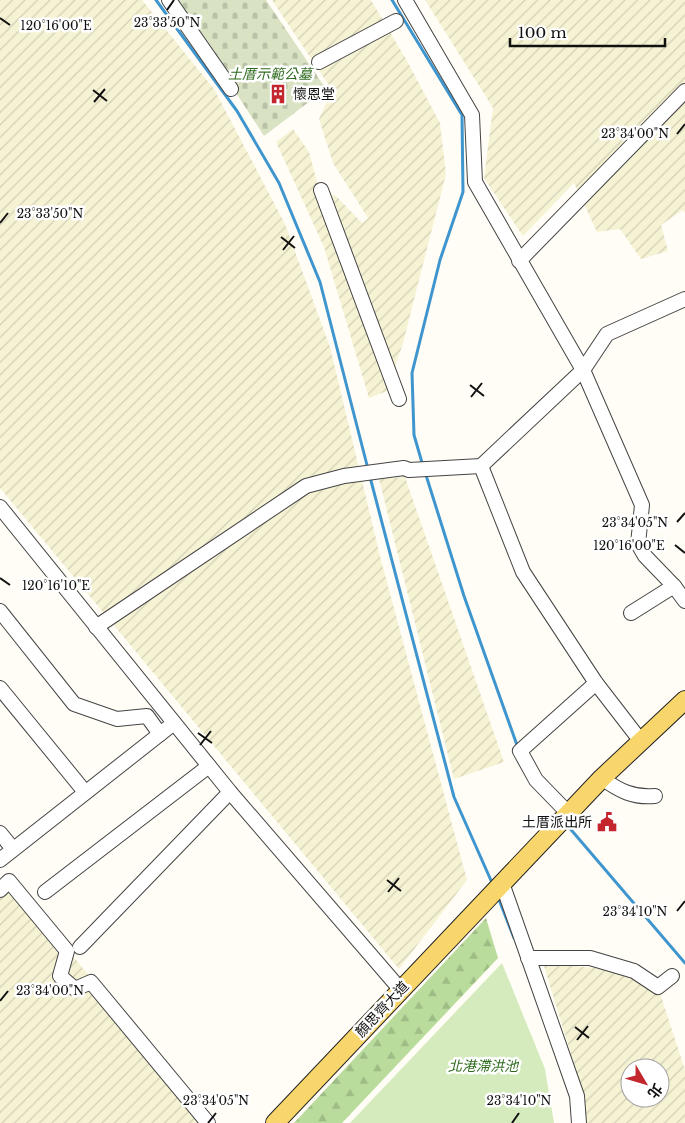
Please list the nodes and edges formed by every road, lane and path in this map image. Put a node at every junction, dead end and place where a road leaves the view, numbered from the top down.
1 (169, 0) edge
2 (405, 0) edge
3 (396, 21) dead end
4 (319, 62) dead end
5 (232, 89) dead end
6 (685, 90) edge
7 (321, 190) dead end
8 (519, 261) junction
9 (685, 299) edge
10 (583, 370) junction
11 (399, 399) dead end
12 (481, 466) junction
13 (0, 507) edge
14 (674, 586) junction
15 (685, 601) edge
16 (0, 611) edge
17 (631, 613) dead end
18 (96, 627) junction
19 (596, 683) junction
20 (0, 688) edge
21 (685, 700) edge
22 (174, 723) junction
23 (160, 734) junction
24 (640, 740) junction
25 (209, 766) junction
26 (602, 778) junction
27 (85, 792) junction
28 (230, 792) junction
29 (655, 796) dead end
30 (569, 814) junction
31 (0, 833) edge
32 (13, 849) junction
33 (0, 860) edge
34 (502, 883) junction
35 (0, 890) edge
36 (45, 892) dead end
37 (80, 947) dead end
38 (528, 958) junction
39 (672, 976) dead end
40 (400, 989) junction
41 (208, 1123) edge
42 (275, 1123) edge
43 (579, 1123) edge

1 - 5 street
2 - 8 street
3 - 4 street
6 - 8 street
7 - 11 street
8 - 10 street
9 - 10 street
10 - 12 street
10 - 14 street
12 - 18 street
12 - 19 street
13 - 18 street
14 - 15 street
14 - 17 street
16 - 23 street
18 - 22 street
19 - 24 street
19 - 30 street
20 - 27 street
21 - 24 main road
22 - 23 street
22 - 25 street
23 - 27 street
24 - 26 main road
25 - 28 street
25 - 36 street
26 - 29 street
26 - 30 main road
27 - 32 street
28 - 37 street
28 - 40 street
30 - 34 main road
31 - 32 street
32 - 33 street
34 - 38 street
34 - 40 main road, 顏思齊大道
35 - 41 street
38 - 39 street
38 - 43 street
40 - 42 main road, 顏思齊大道

